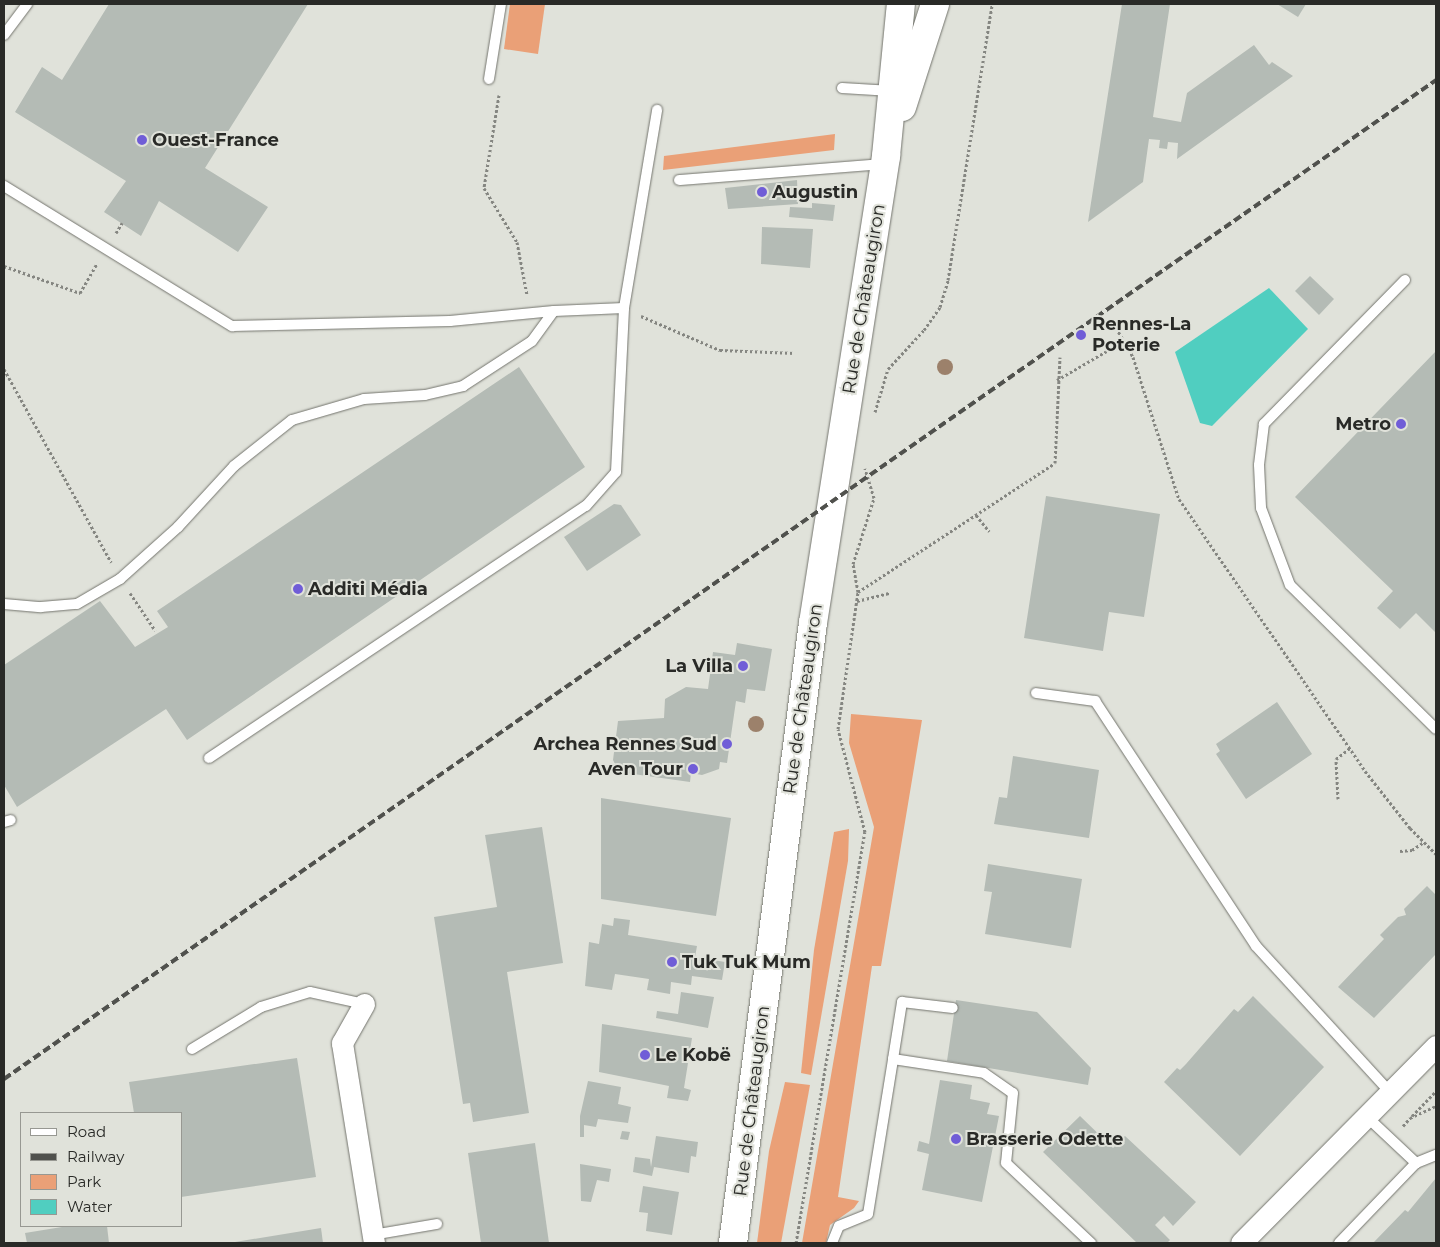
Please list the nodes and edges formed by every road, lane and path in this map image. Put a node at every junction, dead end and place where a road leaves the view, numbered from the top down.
1 (27, 4) edge
2 (501, 4) edge
3 (901, 4) edge
4 (935, 4) edge
5 (992, 4) edge
6 (4, 36) edge
7 (489, 79) dead end
8 (842, 88) dead end
9 (499, 91) dead end
10 (893, 91) junction
11 (657, 110) dead end
12 (886, 160) junction
13 (679, 180) dead end
14 (4, 186) edge
15 (122, 223) dead end
16 (106, 249) junction
17 (4, 266) edge
18 (1405, 280) dead end
19 (624, 308) junction
20 (554, 311) junction
21 (528, 313) junction
22 (1111, 319) dead end
23 (1124, 341) junction
24 (795, 353) dead end
25 (1060, 356) dead end
26 (4, 369) edge
27 (1057, 381) junction
28 (875, 415) dead end
29 (861, 461) dead end
30 (976, 515) junction
31 (989, 531) dead end
32 (120, 579) junction
33 (858, 592) junction
34 (890, 593) dead end
35 (857, 600) junction
36 (4, 604) edge
37 (155, 630) dead end
38 (1036, 693) dead end
39 (1436, 729) edge
40 (1350, 748) junction
41 (209, 758) dead end
42 (1338, 799) dead end
43 (1424, 842) junction
44 (1400, 850) dead end
45 (1436, 854) edge
46 (364, 1004) joint
47 (953, 1008) dead end
48 (1436, 1046) edge
49 (192, 1049) dead end
50 (892, 1059) junction
51 (1436, 1091) edge
52 (1390, 1092) junction
53 (1436, 1106) edge
54 (1366, 1116) junction
55 (1410, 1118) junction
56 (1390, 1138) junction
57 (1436, 1154) edge
58 (1416, 1163) junction
59 (437, 1224) dead end
60 (373, 1239) edge
61 (733, 1243) edge
62 (796, 1243) edge
63 (832, 1243) edge
64 (1091, 1243) edge
65 (1240, 1243) edge
66 (1340, 1243) edge

1 - 6 lane
2 - 7 lane
3 - 10 main road, Rue de Châteaugiron
4 - 12 main road, Rue de Châteaugiron
5 - 28 path
8 - 10 lane
9 - 21 path
10 - 12 main road, Rue de Châteaugiron
11 - 19 lane
12 - 13 lane
12 - 61 main road, Rue de Châteaugiron
14 - 16 lane
15 - 16 path
16 - 17 path
16 - 21 lane
18 - 39 lane
19 - 20 lane
19 - 24 path
19 - 41 lane
20 - 21 lane
20 - 32 lane
22 - 23 path
23 - 27 path
23 - 40 path
25 - 27 path
26 - 32 path
27 - 30 path
29 - 33 path
30 - 31 path
30 - 33 path
32 - 36 lane
32 - 37 path
33 - 35 path
34 - 35 path
35 - 62 path
38 - 52 lane
40 - 42 path
40 - 43 path
43 - 44 path
43 - 45 path
46 - 49 lane
46 - 60 street
47 - 50 lane
48 - 52 street
50 - 63 lane
50 - 64 lane
51 - 55 path
52 - 54 street
53 - 55 path
54 - 56 lane
54 - 65 street
55 - 56 path
56 - 58 lane
57 - 58 lane
58 - 66 lane
59 - 60 lane

